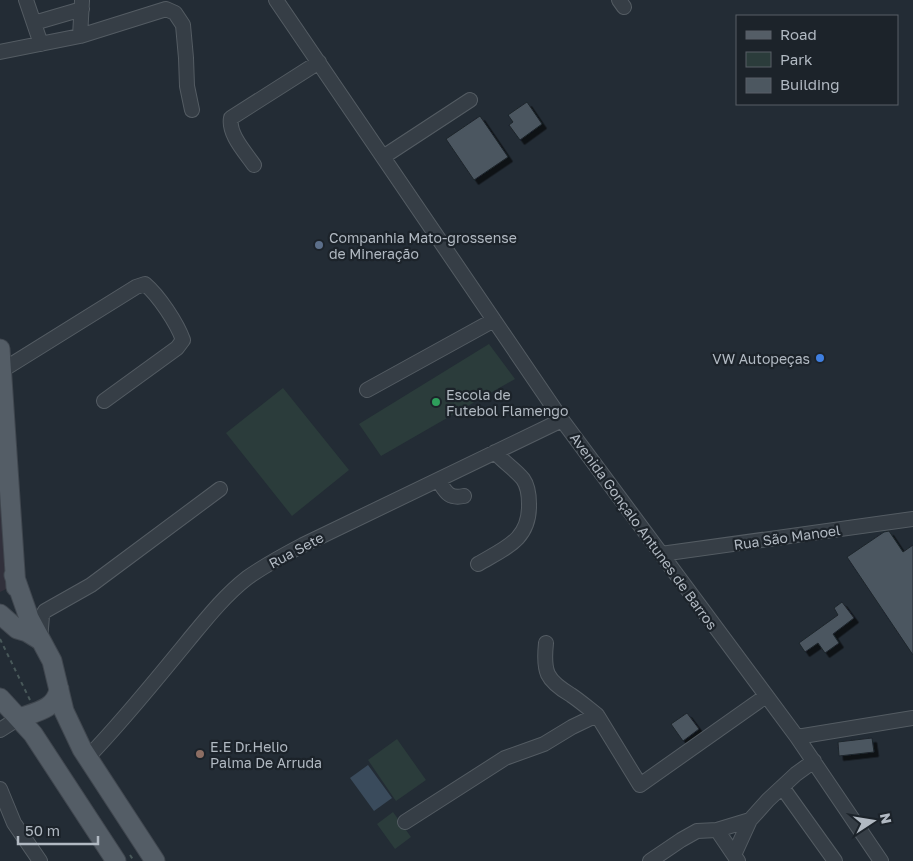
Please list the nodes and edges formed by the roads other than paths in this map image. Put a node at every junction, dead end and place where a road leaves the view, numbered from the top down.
1 (26, 0) edge
2 (276, 0) edge
3 (82, 5) edge
4 (175, 6) edge
5 (34, 23) junction
6 (80, 36) junction
7 (41, 44) junction
8 (0, 52) edge
9 (319, 62) junction
10 (470, 100) dead end
11 (192, 110) dead end
12 (383, 157) junction
13 (254, 165) dead end
14 (494, 320) junction
15 (0, 349) edge
16 (1, 372) junction
17 (367, 390) dead end
18 (104, 401) dead end
19 (562, 420) junction
20 (3, 441) edge
21 (495, 452) junction
22 (438, 480) junction
23 (220, 489) dead end
24 (464, 496) dead end
25 (913, 519) edge
26 (661, 554) junction
27 (478, 564) dead end
28 (14, 576) junction
29 (0, 614) edge
30 (9, 633) edge
31 (40, 640) junction
32 (546, 643) dead end
33 (59, 689) junction
34 (766, 696) junction
35 (0, 698) edge
36 (596, 714) junction
37 (28, 715) junction
38 (913, 718) edge
39 (0, 730) edge
40 (797, 738) junction
41 (88, 757) junction
42 (814, 761) junction
43 (782, 787) junction
44 (0, 789) edge
45 (750, 820) junction
46 (406, 822) dead end
47 (717, 830) junction
48 (736, 858) edge
49 (40, 861) edge
50 (116, 861) edge
51 (155, 861) edge
52 (650, 861) edge
53 (835, 861) edge
54 (881, 861) edge

1 - 5 street
2 - 9 street, Avenida Gonçalo Antunes de Barros
3 - 5 street
3 - 6 street
4 - 6 street
4 - 11 street
5 - 7 street
6 - 7 street
7 - 8 street
9 - 12 street, Avenida Gonçalo Antunes de Barros
9 - 13 street
10 - 12 street
12 - 14 street, Avenida Gonçalo Antunes de Barros
14 - 17 street
14 - 19 street, Avenida Gonçalo Antunes de Barros
15 - 16 main road
16 - 18 street
16 - 20 main road
19 - 21 street, Rua Sete
19 - 26 street, Avenida Gonçalo Antunes de Barros
20 - 28 main road
21 - 22 street, Rua Sete
21 - 27 street
22 - 24 street
22 - 41 street, Rua Sete
23 - 31 street
25 - 26 street, Rua São Manoel
26 - 34 street, Avenida Gonçalo Antunes de Barros
28 - 30 main road
28 - 31 main road
29 - 30 main road
30 - 31 main road
31 - 33 main road
32 - 36 street
33 - 37 main road
33 - 41 main road
34 - 36 street
34 - 40 street, Avenida Gonçalo Antunes de Barros
35 - 37 main road
36 - 46 street
37 - 39 street
37 - 50 main road
38 - 40 street
40 - 42 street, Avenida Gonçalo Antunes de Barros
41 - 51 main road
42 - 43 street
42 - 54 street, Avenida Gonçalo Antunes de Barros
43 - 45 street
43 - 53 street
44 - 49 street
45 - 47 street
45 - 48 street
47 - 48 street
47 - 52 street

